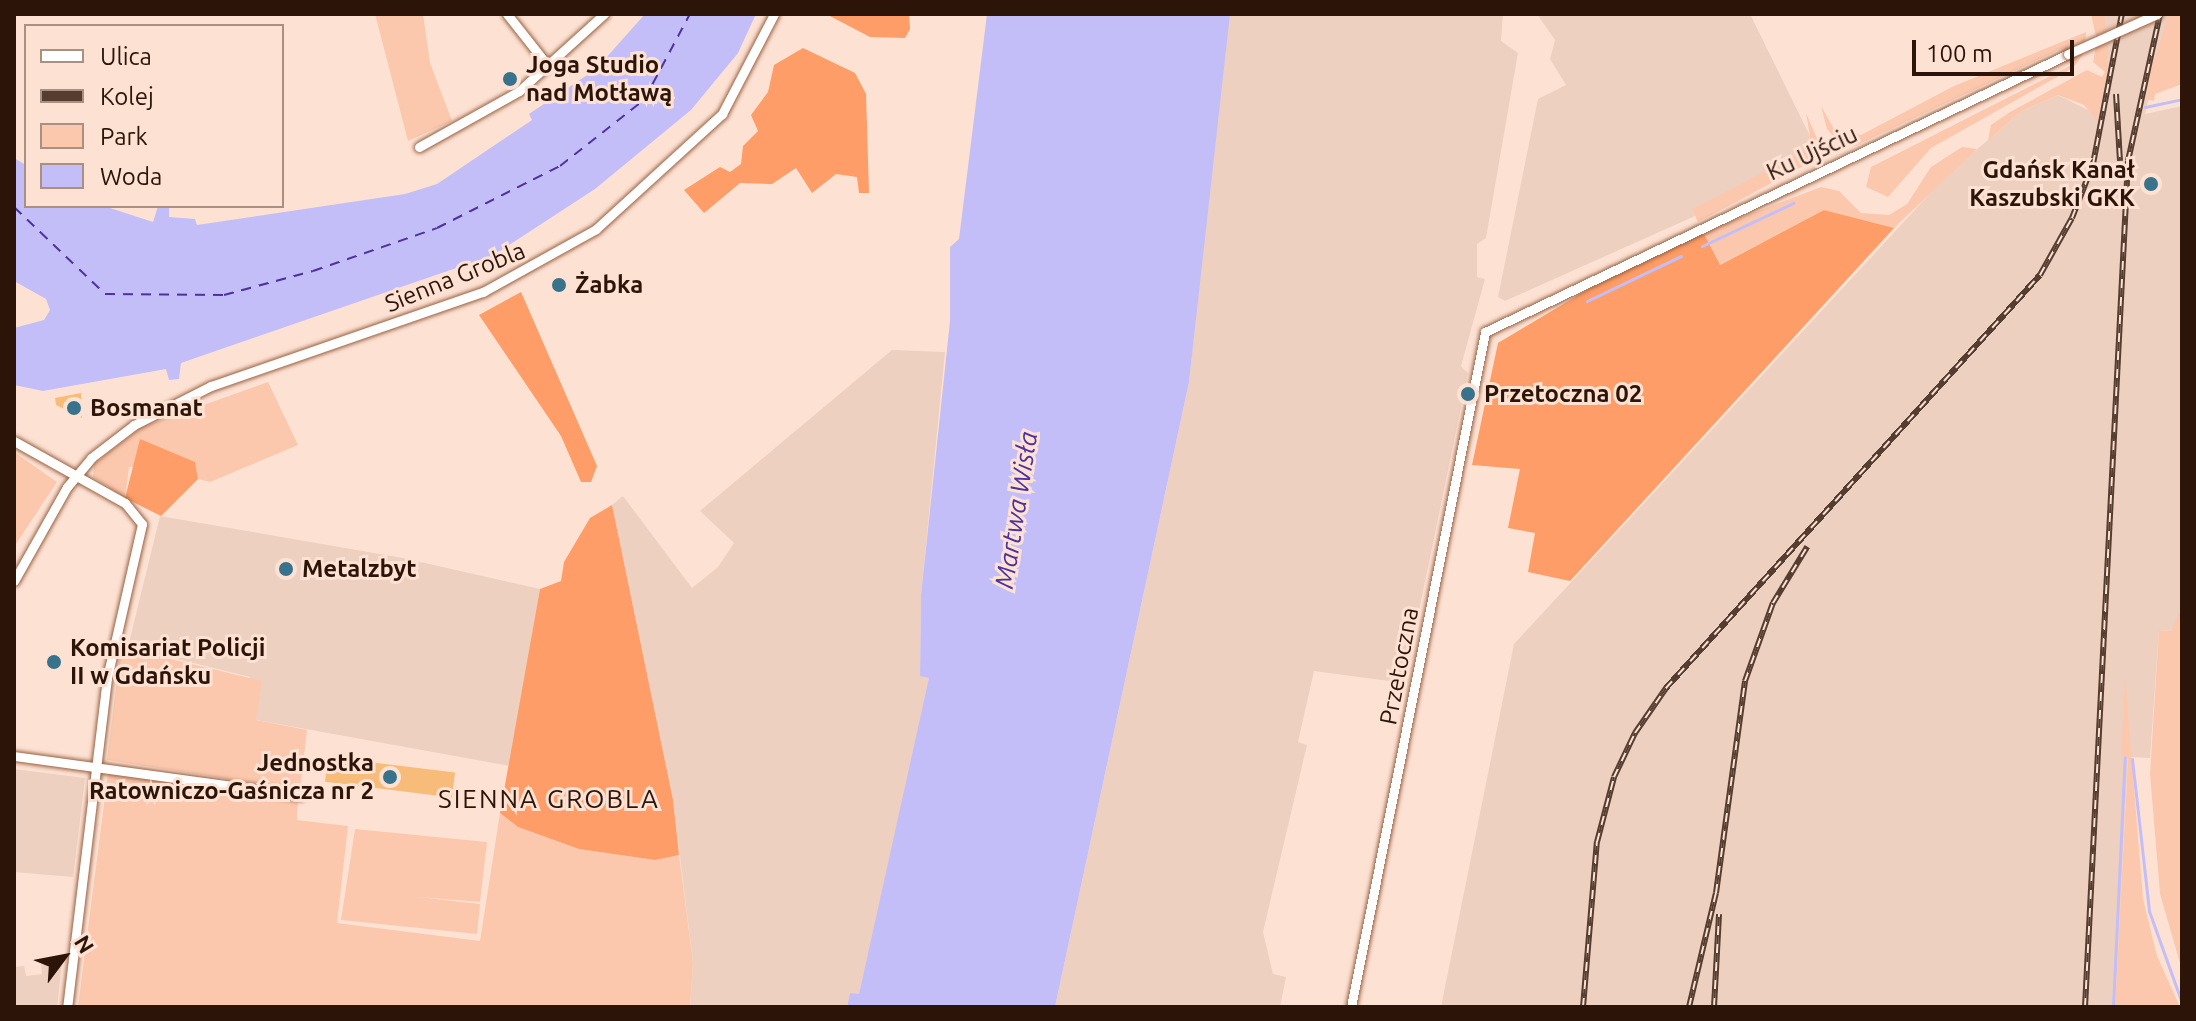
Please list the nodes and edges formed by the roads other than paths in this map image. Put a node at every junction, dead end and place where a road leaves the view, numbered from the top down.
1 (507, 14) edge
2 (604, 14) edge
3 (774, 14) edge
4 (2157, 14) edge
5 (548, 66) junction
6 (419, 147) dead end
7 (1485, 332) joint
8 (14, 441) edge
9 (76, 476) junction
10 (14, 581) edge
11 (14, 756) edge
12 (95, 765) junction
13 (299, 795) dead end
14 (67, 1007) edge
15 (1351, 1007) edge

1 - 5 street
2 - 5 street
3 - 9 street, Sienna Grobla
4 - 7 street, Ku Ujściu, bridge
5 - 6 street
7 - 15 street, Przetoczna
8 - 9 street
9 - 10 street, Sienna Grobla
9 - 12 street
11 - 12 street
12 - 13 street
12 - 14 street

